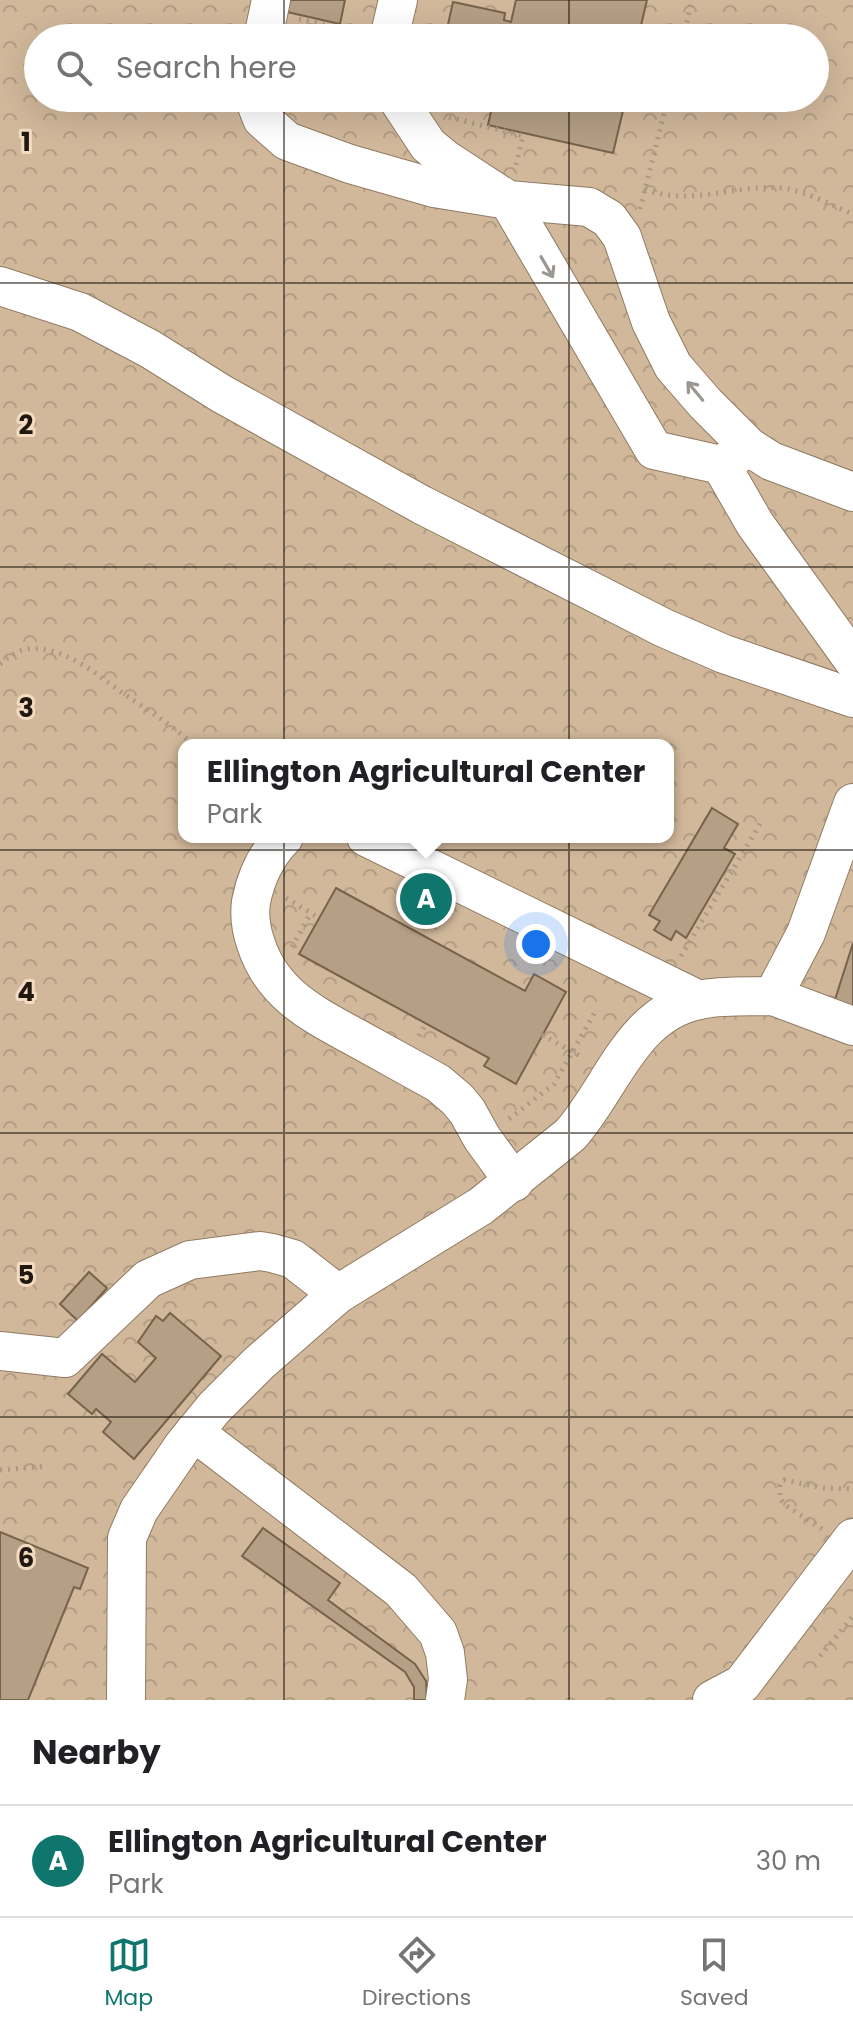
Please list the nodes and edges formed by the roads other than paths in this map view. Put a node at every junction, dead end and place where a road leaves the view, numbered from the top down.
1 (398, 0) edge
2 (386, 24) edge
3 (259, 112) edge
4 (406, 112) edge
5 (511, 181) junction
6 (0, 286) edge
7 (735, 456) junction
8 (853, 492) edge
9 (853, 660) edge
10 (853, 698) edge
11 (853, 803) edge
12 (279, 843) edge
13 (378, 843) edge
14 (773, 996) junction
15 (699, 1000) junction
16 (853, 1026) edge
17 (514, 1182) junction
18 (338, 1294) junction
19 (0, 1351) edge
20 (194, 1432) junction
21 (850, 1542) edge
22 (730, 1695) edge
23 (126, 1700) edge
24 (445, 1700) edge

1 - 2 street
3 - 5 street
4 - 5 street
7 -> 5 street
5 -> 7 street
6 - 10 street
7 - 8 street
7 - 9 street
11 - 14 street
12 - 17 street
13 - 15 street
14 - 15 street
14 - 16 street
15 - 17 street
17 - 18 street
18 - 19 street
18 - 20 street
20 - 23 street
20 - 24 street
21 - 22 street

